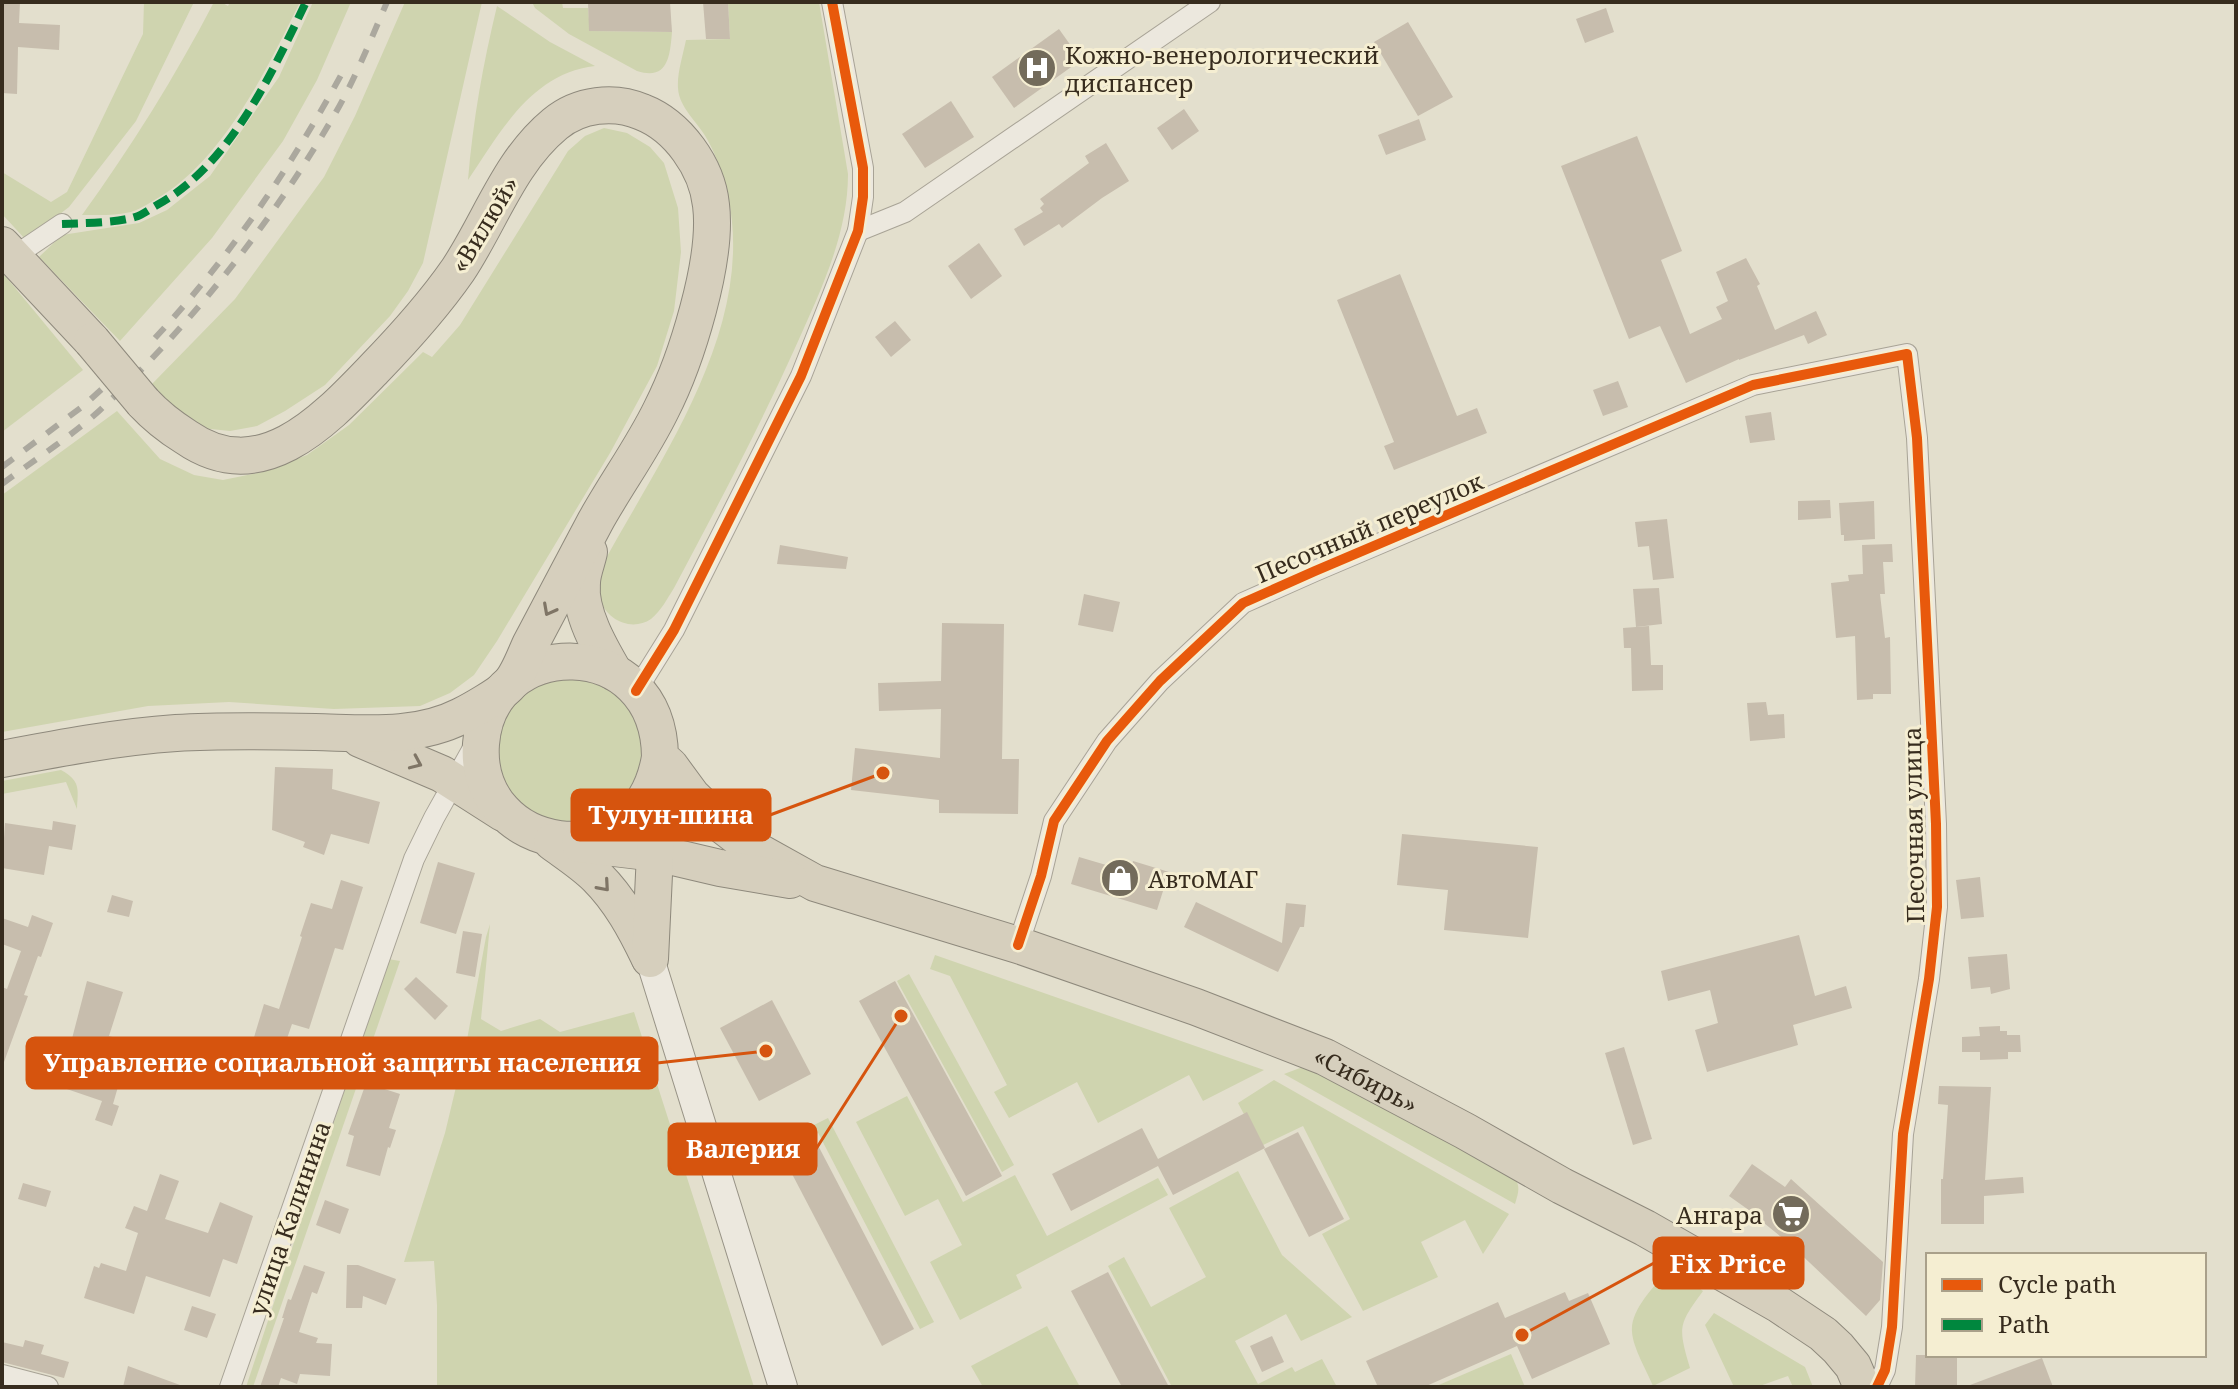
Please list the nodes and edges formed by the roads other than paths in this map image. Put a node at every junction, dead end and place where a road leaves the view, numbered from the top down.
1 (832, 2) edge
2 (1210, 2) edge
3 (62, 224) dead end
4 (858, 231) junction
5 (8, 251) edge
6 (1907, 354) joint
7 (599, 516) junction
8 (625, 682) junction
9 (509, 686) junction
10 (484, 727) junction
11 (344, 733) junction
12 (2, 759) edge
13 (659, 766) junction
14 (456, 782) junction
15 (530, 829) junction
16 (656, 853) junction
17 (815, 883) junction
18 (1018, 945) junction
19 (650, 959) junction
20 (2, 1375) edge
21 (48, 1387) edge
22 (230, 1387) edge
23 (783, 1387) edge
24 (1862, 1387) edge
25 (1877, 1387) edge

1 - 4 street
2 - 4 street
3 - 5 street
4 - 8 street
5 - 7 highway, «Вилюй», bridge
6 - 18 street, Песочный переулок
6 - 25 street, Песочная улица
7 - 8 highway
7 -> 9 highway
8 - 9 highway
8 - 13 highway
9 - 10 highway
9 - 11 highway
10 - 14 street, улица Калинина
10 - 15 highway
11 - 12 highway
11 -> 14 highway
13 - 15 highway
13 - 16 highway
13 - 17 highway
14 - 15 highway
14 - 22 street, улица Калинина
15 - 16 highway
15 -> 19 highway
16 - 17 highway
16 - 19 highway
17 - 18 highway, «Сибирь»
18 - 24 highway, «Сибирь»
19 - 23 main road
20 - 21 street

